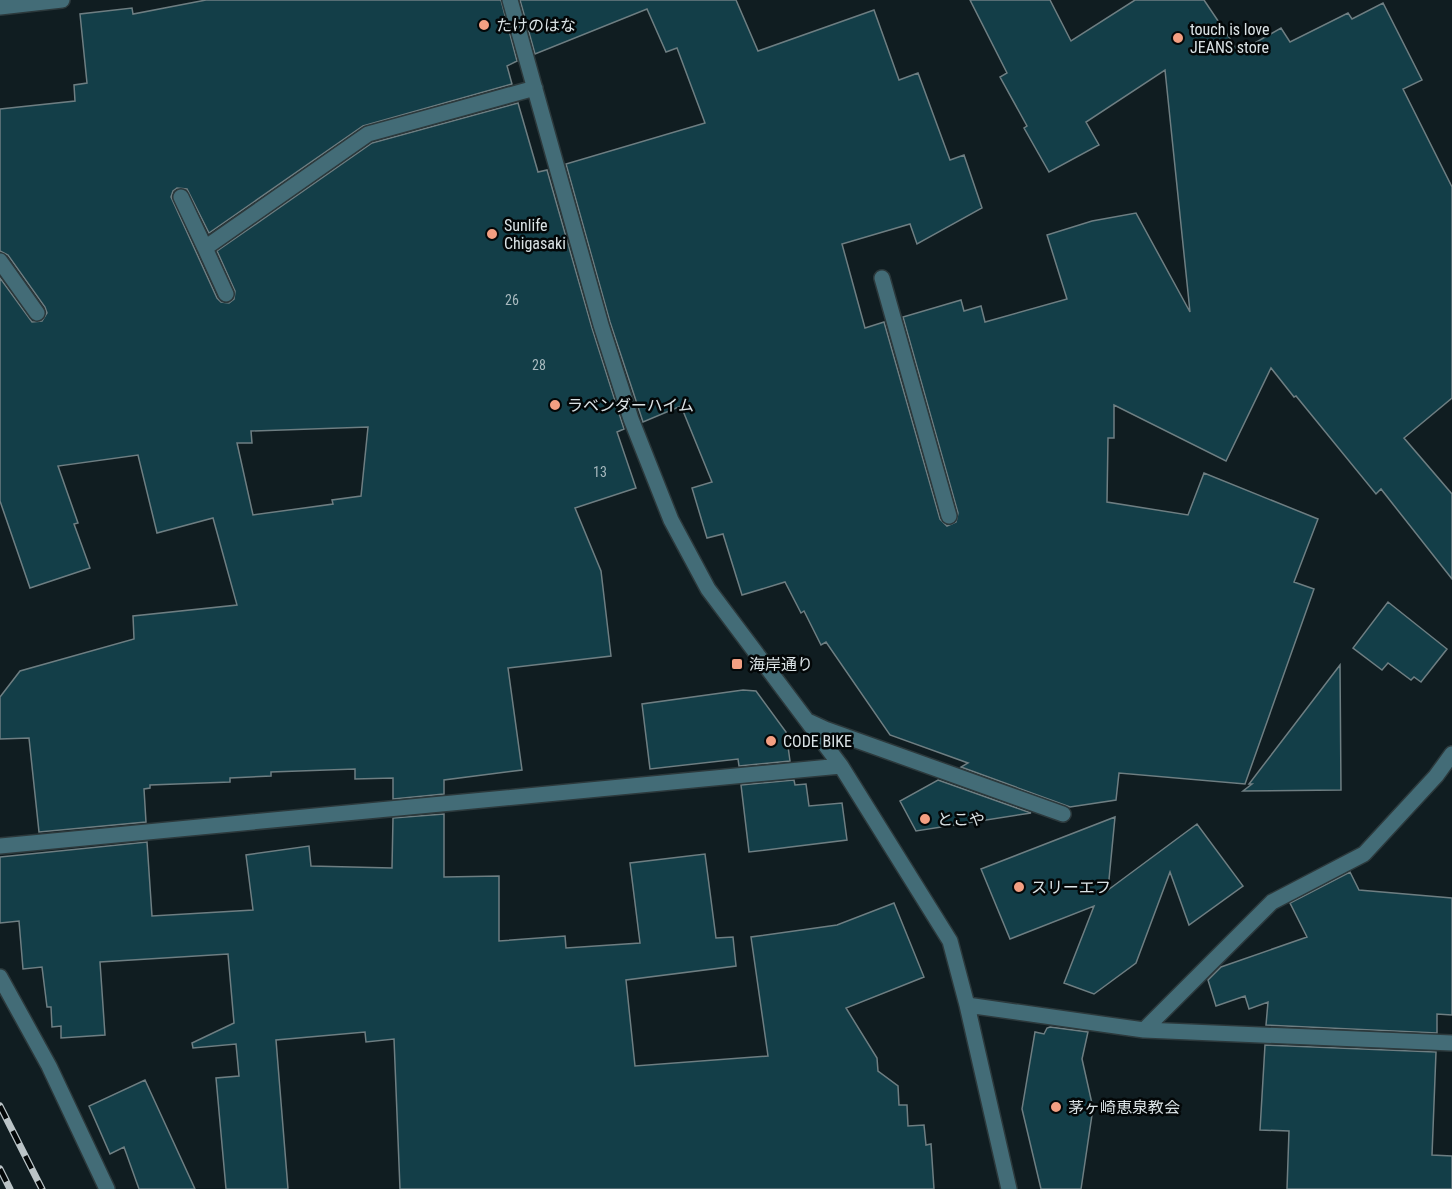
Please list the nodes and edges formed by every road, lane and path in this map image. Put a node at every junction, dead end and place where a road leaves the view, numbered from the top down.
1 (62, 0) edge
2 (510, 0) edge
3 (0, 7) edge
4 (535, 88) junction
5 (181, 197) dead end
6 (205, 248) junction
7 (0, 261) edge
8 (882, 278) dead end
9 (226, 294) dead end
10 (37, 313) dead end
11 (949, 516) dead end
12 (805, 719) junction
13 (1452, 754) edge
14 (841, 766) junction
15 (1063, 814) dead end
16 (0, 846) edge
17 (0, 977) edge
18 (967, 1005) junction
19 (1144, 1030) junction
20 (1452, 1042) edge
21 (107, 1189) edge
22 (1009, 1189) edge

1 - 3 street
2 - 4 street
4 - 6 street
4 - 12 street
5 - 6 street
6 - 9 street
7 - 10 street
8 - 11 street
12 - 14 street
12 - 15 street
13 - 19 street
14 - 16 street
14 - 18 street
17 - 21 street
18 - 19 street
18 - 22 street
19 - 20 street

